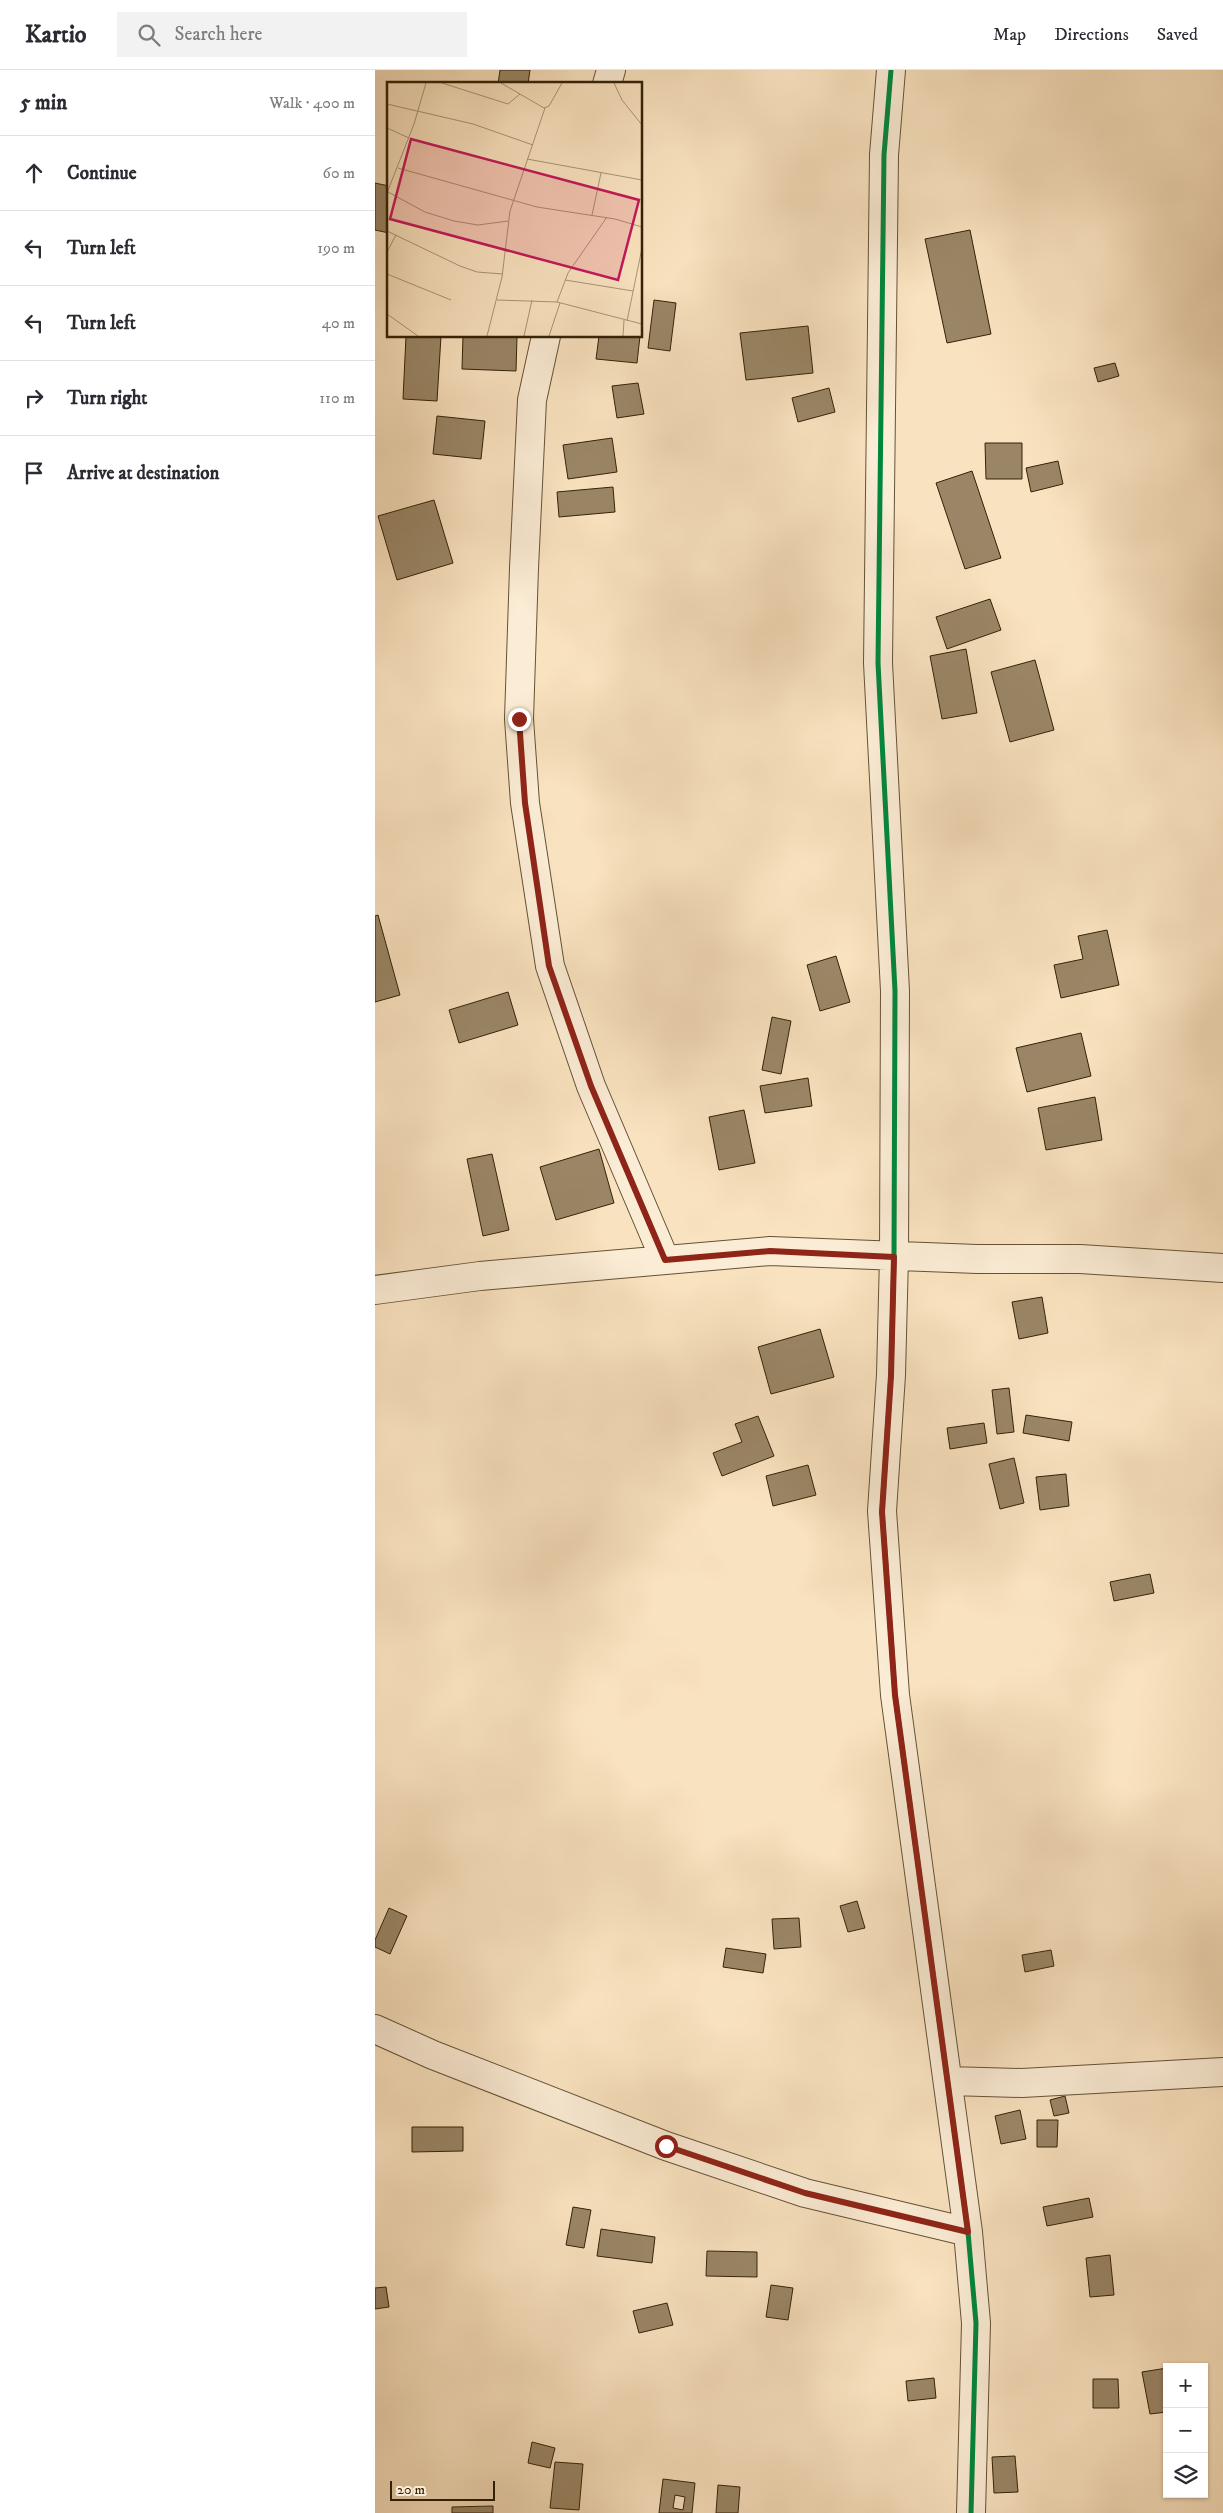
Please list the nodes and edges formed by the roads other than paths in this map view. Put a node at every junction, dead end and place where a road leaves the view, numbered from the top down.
1 (891, 70) edge
2 (546, 338) edge
3 (894, 1257) junction
4 (665, 1260) junction
5 (1223, 1268) edge
6 (375, 1290) edge
7 (375, 2029) edge
8 (1223, 2072) edge
9 (949, 2082) junction
10 (968, 2232) junction
11 (971, 2513) edge

1 - 3 street
2 - 4 street
3 - 4 street
3 - 5 street
3 - 9 street
4 - 6 street
7 - 10 street
8 - 9 street
9 - 10 street
10 - 11 street

